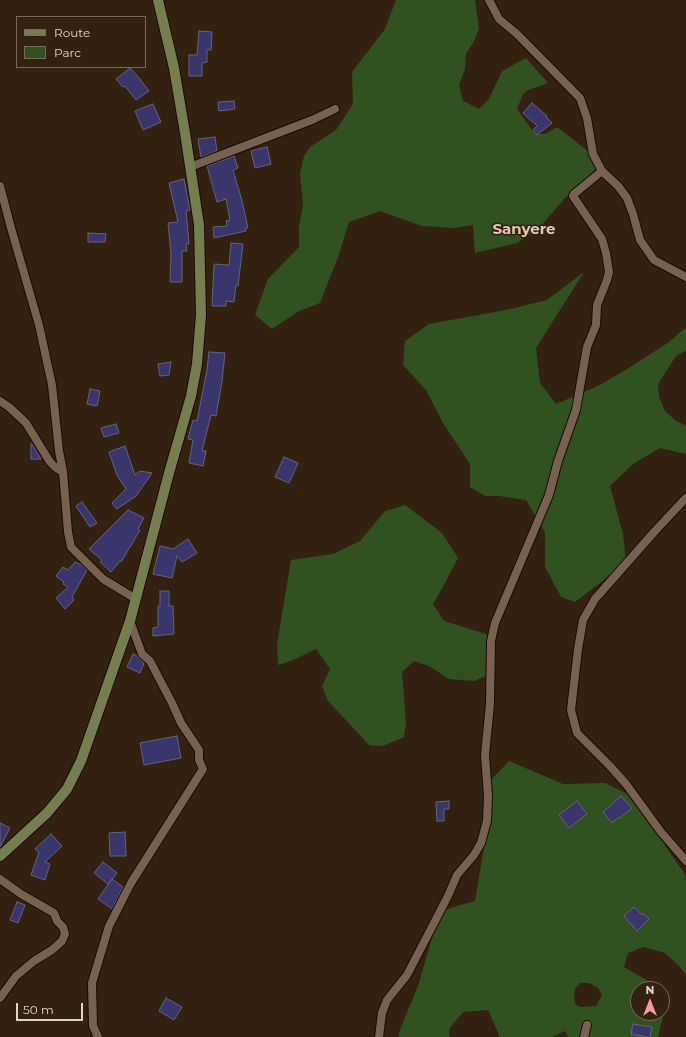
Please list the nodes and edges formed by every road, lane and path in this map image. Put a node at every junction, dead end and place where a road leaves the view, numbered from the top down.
1 (158, 0) edge
2 (489, 0) edge
3 (335, 109) dead end
4 (190, 167) junction
5 (602, 171) junction
6 (0, 186) edge
7 (686, 277) edge
8 (0, 401) edge
9 (63, 472) junction
10 (686, 498) edge
11 (136, 599) junction
12 (130, 621) junction
13 (0, 856) edge
14 (686, 861) edge
15 (0, 879) edge
16 (0, 998) edge
17 (587, 1025) dead end
18 (98, 1037) edge
19 (378, 1037) edge
20 (584, 1037) edge

1 - 4 street
2 - 5 street
3 - 4 street
4 - 11 street
5 - 7 street
5 - 19 street
6 - 9 street
8 - 9 street
9 - 11 street
10 - 14 street
11 - 12 street
12 - 13 street
12 - 18 street
15 - 16 street
17 - 20 street

